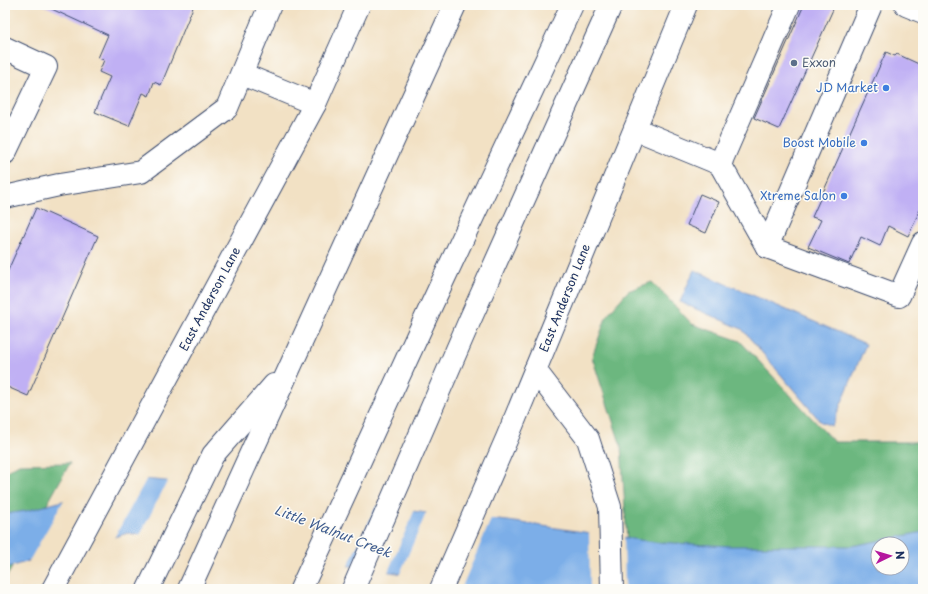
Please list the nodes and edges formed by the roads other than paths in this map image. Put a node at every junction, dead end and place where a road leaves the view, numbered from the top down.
1 (270, 5) edge
2 (359, 5) edge
3 (455, 5) edge
4 (572, 5) edge
5 (611, 5) edge
6 (686, 5) edge
7 (789, 5) edge
8 (871, 5) edge
9 (906, 5) edge
10 (923, 12) edge
11 (5, 48) edge
12 (242, 74) junction
13 (315, 104) junction
14 (635, 129) junction
15 (5, 153) edge
16 (720, 164) junction
17 (5, 197) edge
18 (923, 243) edge
19 (767, 247) junction
20 (289, 369) junction
21 (535, 370) junction
22 (53, 589) edge
23 (148, 589) edge
24 (190, 589) edge
25 (301, 589) edge
26 (353, 589) edge
27 (441, 589) edge
28 (612, 589) edge

1 - 12 main road
2 - 13 main road, East Anderson Lane
3 - 20 main road
4 - 25 main road
5 - 26 main road
6 - 14 main road, East Anderson Lane
7 - 16 main road
8 - 19 main road
9 - 10 main road
11 - 15 main road
12 - 13 main road
12 - 17 main road
13 - 22 main road, East Anderson Lane
14 - 16 main road
14 - 21 main road, East Anderson Lane
16 - 19 main road
18 - 19 main road
20 - 23 main road
20 - 24 main road
21 - 27 main road, East Anderson Lane
21 - 28 main road

